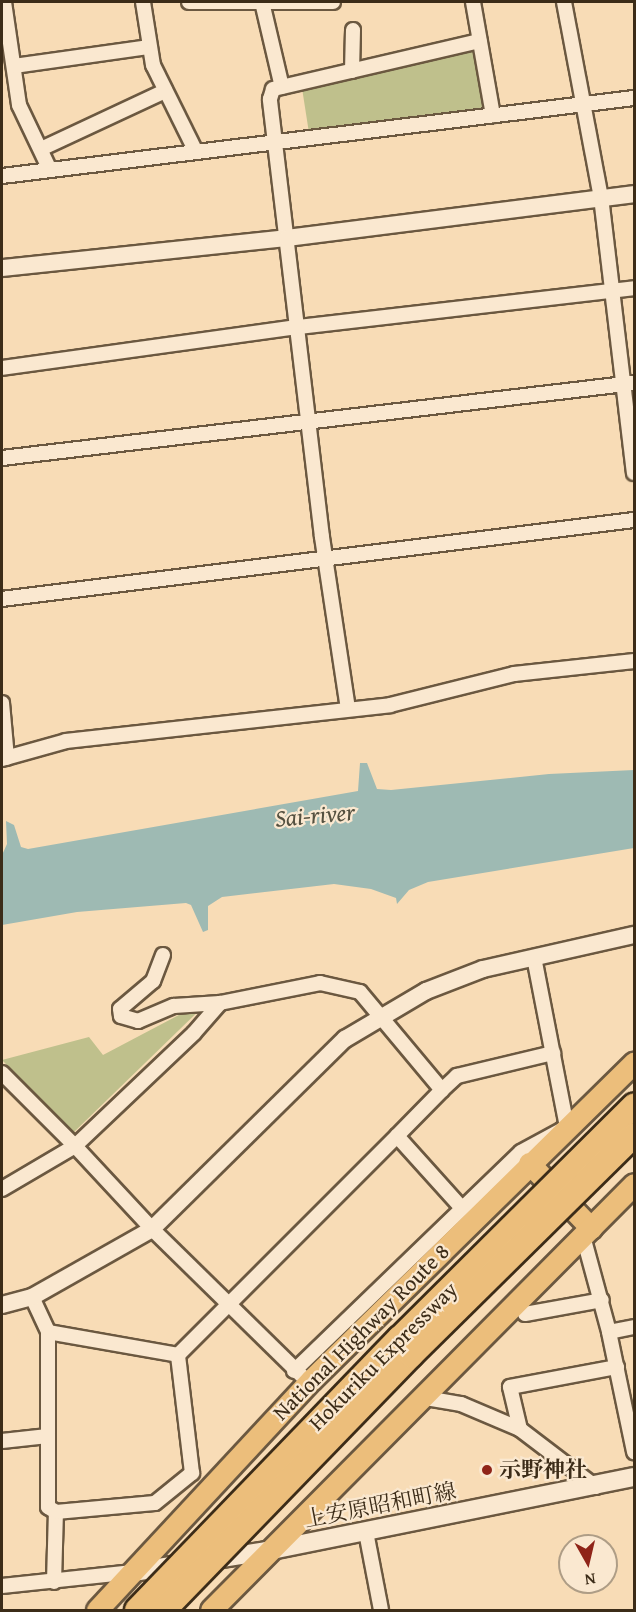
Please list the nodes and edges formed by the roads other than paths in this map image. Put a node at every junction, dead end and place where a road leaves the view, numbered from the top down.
1 (4, 2) edge
2 (143, 2) edge
3 (189, 2) edge
4 (263, 2) edge
5 (333, 2) edge
6 (473, 2) edge
7 (564, 2) edge
8 (353, 30) dead end
9 (480, 41) junction
10 (150, 47) junction
11 (14, 66) junction
12 (352, 71) junction
13 (282, 87) junction
14 (165, 91) junction
15 (634, 98) edge
16 (583, 104) junction
17 (493, 116) junction
18 (278, 143) junction
19 (43, 148) junction
20 (196, 152) junction
21 (50, 170) junction
22 (2, 176) edge
23 (634, 194) edge
24 (601, 197) junction
25 (287, 238) junction
26 (2, 268) edge
27 (634, 288) edge
28 (614, 291) junction
29 (299, 327) junction
30 (2, 368) edge
31 (630, 384) edge
32 (309, 419) junction
33 (2, 458) edge
34 (634, 473) edge
35 (634, 520) edge
36 (327, 559) junction
37 (2, 599) edge
38 (634, 661) edge
39 (2, 703) edge
40 (348, 710) junction
41 (4, 759) edge
42 (634, 935) edge
43 (163, 955) dead end
44 (534, 958) junction
45 (220, 1002) junction
46 (382, 1017) junction
47 (553, 1053) junction
48 (634, 1063) edge
49 (2, 1073) edge
50 (441, 1090) junction
51 (634, 1106) edge
52 (567, 1127) junction
53 (634, 1135) edge
54 (397, 1136) junction
55 (75, 1146) junction
56 (525, 1157) junction
57 (634, 1184) edge
58 (2, 1189) edge
59 (460, 1207) junction
60 (152, 1228) junction
61 (587, 1232) junction
62 (32, 1297) junction
63 (602, 1300) junction
64 (227, 1304) junction
65 (2, 1305) edge
66 (525, 1314) dead end
67 (634, 1328) edge
68 (48, 1332) junction
69 (609, 1332) junction
70 (178, 1355) junction
71 (617, 1367) junction
72 (302, 1375) junction
73 (420, 1397) junction
74 (520, 1429) junction
75 (48, 1436) junction
76 (2, 1441) edge
77 (634, 1452) edge
78 (634, 1477) edge
79 (596, 1487) junction
80 (56, 1512) junction
81 (366, 1532) junction
82 (267, 1551) junction
83 (134, 1572) junction
84 (54, 1582) junction
85 (2, 1586) edge
86 (97, 1611) edge
87 (137, 1611) edge
88 (164, 1611) edge
89 (211, 1611) edge
90 (381, 1611) edge

1 - 11 street
2 - 10 street
3 - 4 street
4 - 5 street
4 - 13 street
6 - 9 street
7 - 16 street
8 - 12 street
9 - 12 street
9 - 17 street
10 - 11 street
10 - 14 street
11 - 19 street
12 - 13 street
13 - 18 street
14 - 19 street
14 - 20 street
15 - 16 street
16 - 17 street
16 - 24 street
17 - 18 street
18 - 20 street
18 - 25 street
19 - 21 street
20 - 21 street
21 - 22 street
23 - 24 street
24 - 25 street
24 - 28 street
25 - 26 street
25 - 29 street
27 - 28 street
28 - 29 street
28 - 31 street
29 - 30 street
29 - 32 street
31 - 32 street
31 - 34 street
32 - 33 street
32 - 36 street
35 - 36 street
36 - 37 street
36 - 40 street
38 - 40 street
39 - 41 street
40 - 41 street
42 - 44 street
43 - 45 street
44 - 46 street
44 - 47 street
45 - 46 street
45 - 55 street
46 - 50 street
46 - 60 street
47 - 50 street
47 - 52 street
48 - 52 highway, National Highway Route 8
49 - 55 street
50 - 54 street
51 - 87 highway, Hokuriku Expressway, bridge
52 - 56 highway, National Highway Route 8
53 - 88 highway, Hokuriku Expressway, bridge
54 - 59 street
54 - 64 street
55 - 58 street
55 - 60 street
56 - 59 street
56 - 61 highway
56 - 72 highway, National Highway Route 8
57 - 61 highway
59 - 72 street
60 - 62 street
60 - 64 street
61 - 63 street
61 - 73 highway
62 - 65 street
62 - 68 street
63 - 66 street
63 - 69 street
64 - 70 street
64 - 72 street
67 - 69 street
68 - 70 street
68 - 75 street
69 - 71 street
70 - 80 street
71 - 74 street
71 - 77 street
72 - 83 highway, National Highway Route 8
73 - 74 street
73 - 82 highway
74 - 79 street
75 - 76 street
75 - 80 street
78 - 79 main road, 上安原昭和町線
79 - 81 main road, 上安原昭和町線
80 - 84 street
81 - 82 main road, 上安原昭和町線
81 - 90 street
82 - 83 main road, 上安原昭和町線
82 - 89 highway
83 - 84 street
83 - 86 highway, National Highway Route 8
84 - 85 street

